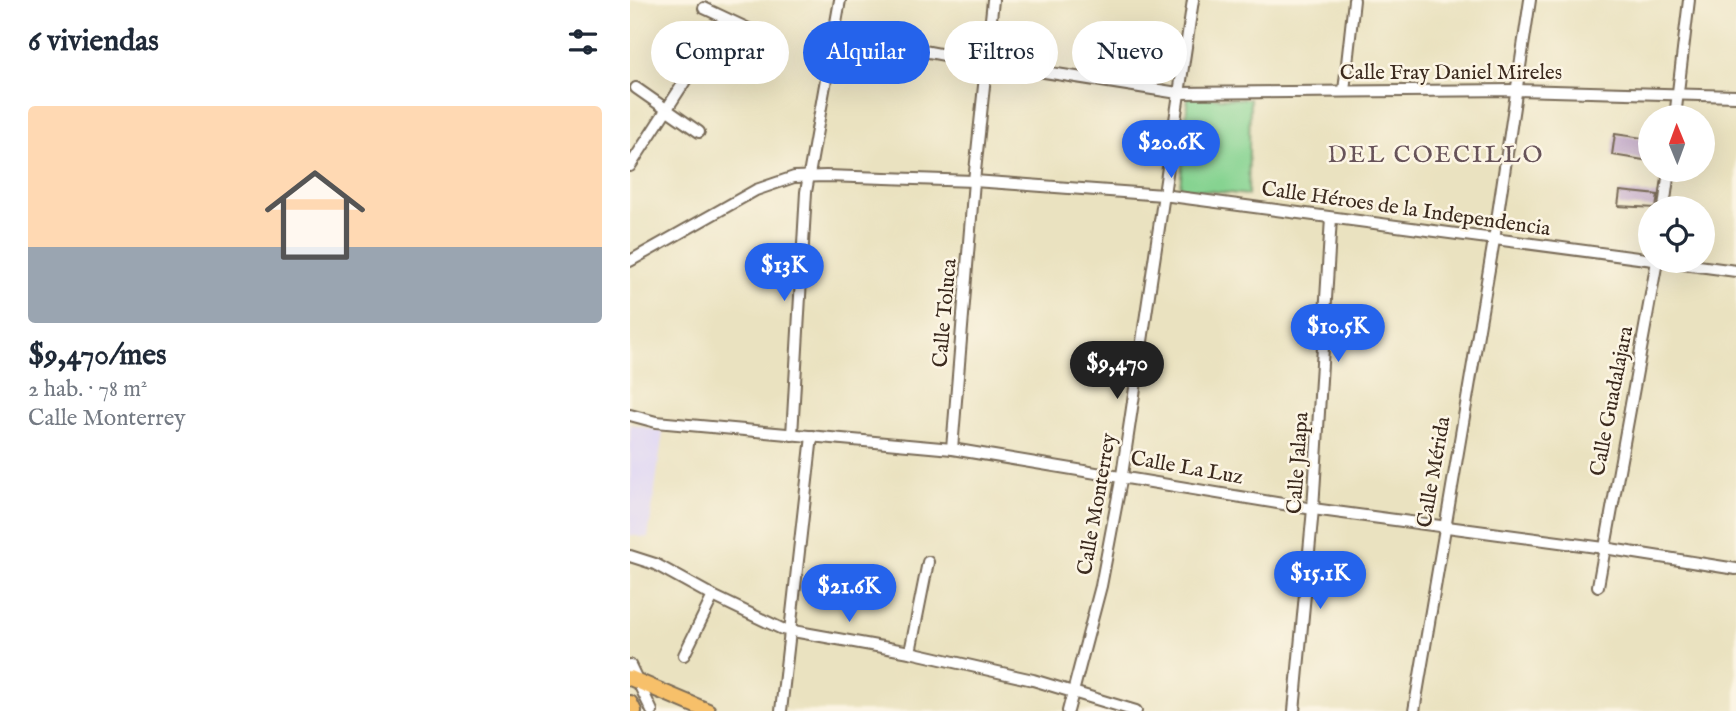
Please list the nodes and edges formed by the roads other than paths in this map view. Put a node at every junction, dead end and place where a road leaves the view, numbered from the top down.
1 (840, 0) edge
2 (993, 0) edge
3 (1192, 0) edge
4 (1354, 0) edge
5 (1530, 0) edge
6 (1689, 0) edge
7 (704, 8) dead end
8 (725, 19) junction
9 (730, 21) edge
10 (836, 21) edge
11 (991, 21) edge
12 (1058, 75) edge
13 (825, 84) edge
14 (985, 84) edge
15 (636, 88) dead end
16 (1517, 90) junction
17 (1344, 91) junction
18 (1178, 93) junction
19 (1678, 95) junction
20 (1736, 96) edge
21 (1677, 105) edge
22 (666, 110) junction
23 (699, 132) dead end
24 (630, 166) edge
25 (809, 176) junction
26 (974, 181) junction
27 (1163, 195) junction
28 (1331, 218) junction
29 (1494, 240) junction
30 (1638, 259) edge
31 (630, 261) edge
32 (1715, 268) edge
33 (1736, 271) edge
34 (1655, 273) edge
35 (630, 415) edge
36 (792, 435) junction
37 (812, 436) junction
38 (952, 449) junction
39 (1122, 475) junction
40 (1314, 509) junction
41 (1443, 528) junction
42 (1604, 548) junction
43 (630, 556) edge
44 (928, 562) dead end
45 (1736, 569) edge
46 (1598, 586) dead end
47 (713, 596) junction
48 (789, 630) junction
49 (910, 652) junction
50 (684, 655) dead end
51 (630, 665) edge
52 (634, 680) edge
53 (1073, 692) junction
54 (630, 703) edge
55 (633, 711) edge
56 (652, 711) edge
57 (708, 711) edge
58 (781, 711) edge
59 (1068, 711) edge
60 (1136, 711) edge
61 (1294, 711) edge
62 (1414, 711) edge

1 - 10 street
2 - 11 street, Calle Toluca
3 - 18 street, Calle Monterrey
4 - 17 street
5 - 16 street, Calle Mérida
6 - 19 street
7 - 8 street
8 - 9 street
8 - 22 street
12 - 18 street, Calle Fray Daniel Mireles
13 - 25 street
14 - 26 street, Calle Toluca
15 - 22 street
16 - 17 street, Calle Fray Daniel Mireles
16 - 19 street, Calle Fray Daniel Mireles
16 - 29 street, Calle Mérida
17 - 18 street, Calle Fray Daniel Mireles
18 - 27 street, Calle Monterrey
19 - 20 street, Calle Fray Daniel Mireles
19 - 21 street
22 - 23 street
22 - 24 street
25 - 26 street, Calle Héroes de la Independencia
25 - 31 street, Calle Héroes de la Independencia
25 - 36 street
26 - 27 street, Calle Héroes de la Independencia
26 - 38 street, Calle Toluca
27 - 28 street, Calle Héroes de la Independencia
27 - 39 street, Calle Monterrey
28 - 29 street, Calle Héroes de la Independencia
28 - 40 street, Calle Jalapa
29 - 30 street, Calle Héroes de la Independencia
29 - 41 street, Calle Mérida
32 - 33 street, Calle Héroes de la Independencia
34 - 42 street, Calle Guadalajara
35 - 36 street, Calle La Luz
36 - 37 street, Calle La Luz
37 - 38 street, Calle La Luz
37 - 48 street
38 - 39 street, Calle La Luz
39 - 40 street, Calle La Luz
39 - 53 street, Calle Monterrey
40 - 41 street, Calle La Luz
40 - 61 street, Calle Jalapa
41 - 42 street, Calle La Luz
41 - 62 street, Calle Mérida
42 - 45 street, Calle La Luz
42 - 46 street, Calle Guadalajara
43 - 47 street
44 - 49 street
47 - 48 street
47 - 50 street
48 - 49 street
48 - 58 street
49 - 53 street
51 - 52 street
52 - 56 street
52 - 57 main road
53 - 59 street, Calle Monterrey
53 - 60 street
54 - 55 main road

